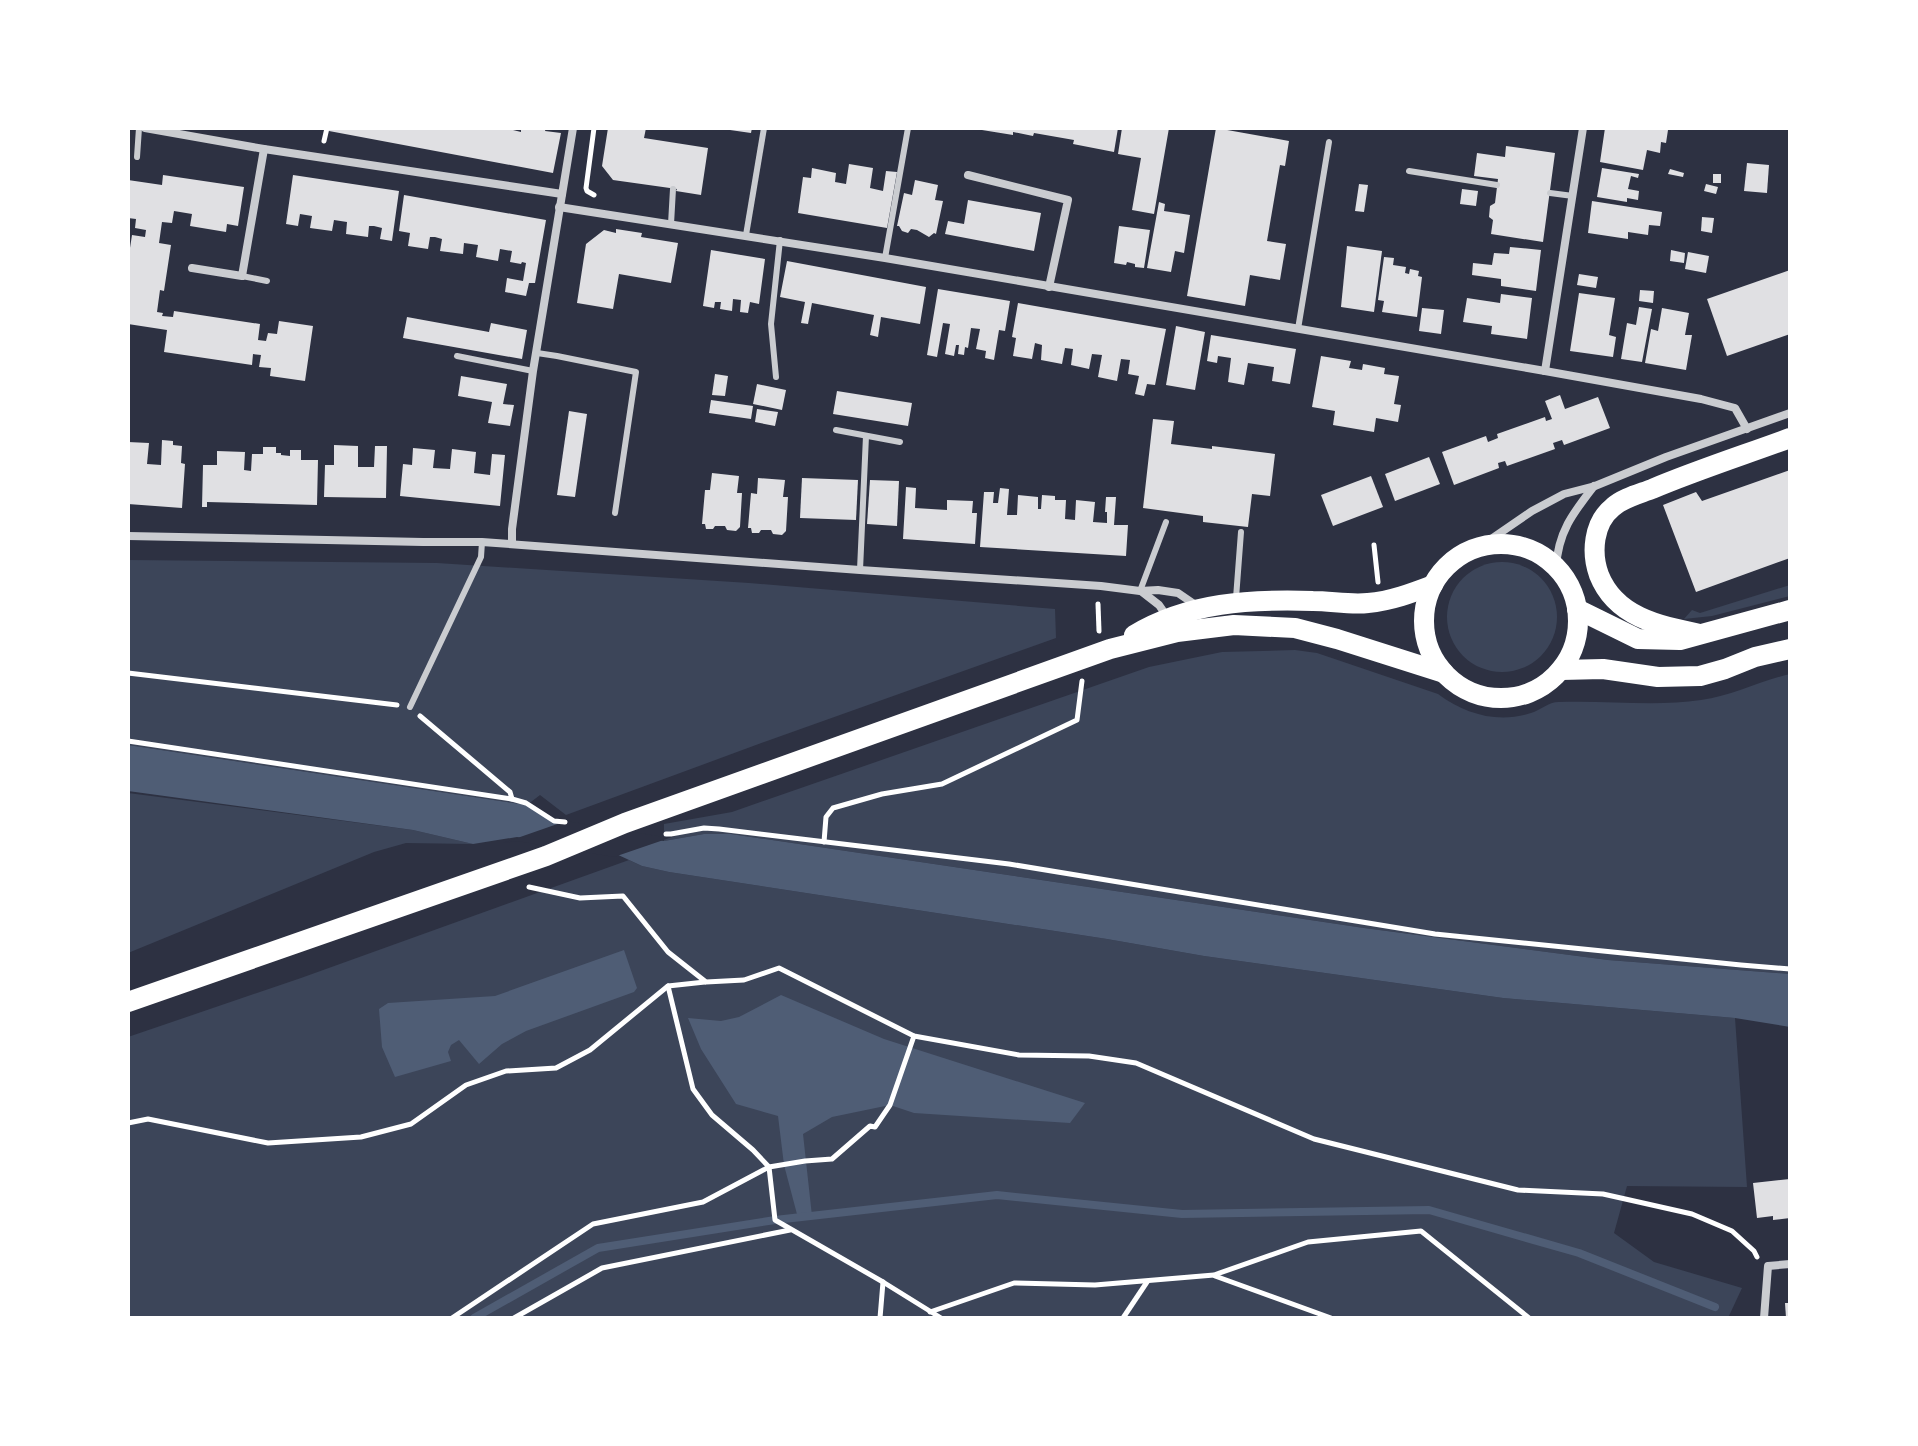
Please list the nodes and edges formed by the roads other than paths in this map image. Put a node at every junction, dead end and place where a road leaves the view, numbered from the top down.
1 (142, 128) edge
2 (573, 128) edge
3 (764, 128) edge
4 (908, 128) edge
5 (1583, 128) edge
6 (1329, 142) dead end
7 (264, 149) junction
8 (137, 157) dead end
9 (1409, 171) dead end
10 (968, 175) dead end
11 (1497, 185) dead end
12 (673, 189) dead end
13 (1550, 193) dead end
14 (562, 194) junction
15 (1573, 196) junction
16 (559, 207) junction
17 (671, 224) junction
18 (746, 235) junction
19 (780, 240) junction
20 (885, 258) junction
21 (192, 268) dead end
22 (242, 276) junction
23 (267, 281) dead end
24 (1049, 287) junction
25 (1298, 329) junction
26 (537, 353) junction
27 (457, 356) dead end
28 (533, 371) junction
29 (1545, 371) junction
30 (776, 377) dead end
31 (1790, 413) edge
32 (1747, 429) junction
33 (836, 430) dead end
34 (866, 436) junction
35 (1790, 438) edge
36 (900, 442) dead end
37 (1595, 486) junction
38 (615, 513) dead end
39 (1166, 522) dead end
40 (1241, 532) dead end
41 (128, 536) edge
42 (482, 542) junction
43 (512, 544) junction
44 (1481, 546) junction
45 (1556, 568) junction
46 (860, 570) junction
47 (1433, 585) junction
48 (1140, 591) junction
49 (1235, 602) junction
50 (1201, 608) junction
51 (1577, 609) junction
52 (1790, 610) edge
53 (1172, 625) junction
54 (1700, 634) junction
55 (1790, 649) edge
56 (1561, 670) junction
57 (1444, 673) junction
58 (410, 707) road end
59 (128, 1002) edge
60 (1790, 1264) edge
61 (1764, 1318) edge

1 - 7 street
1 - 8 lane
2 - 14 street
3 - 18 lane
4 - 20 lane
5 - 15 street
6 - 25 lane
7 - 14 street
7 - 22 street
9 - 11 lane
10 - 24 street
12 - 17 lane
13 - 15 lane
14 - 16 street
15 - 29 street
16 - 17 street
16 - 26 street
17 - 18 street
18 - 19 street
19 - 20 street
19 - 30 lane
20 - 24 street
21 - 22 street
22 - 23 lane
24 - 25 street
25 - 29 street
26 - 28 street
26 - 38 lane
27 - 28 lane
28 - 43 street
29 - 32 street
31 - 32 street
32 - 37 street
33 - 34 lane
34 - 36 lane
34 - 46 lane
35 - 54 main road
37 - 44 street
37 - 45 street
39 - 48 lane
40 - 49 lane
41 - 42 street
42 - 43 street
42 - 58 lane
43 - 46 street
44 - 45 main road
44 - 47 main road
45 - 51 main road
46 - 48 street
47 - 49 main road
47 - 57 main road
48 - 50 street
48 - 53 street
49 - 50 main road
50 - 53 main road
51 - 54 main road
51 - 56 main road
52 - 54 main road
53 - 57 main road
53 - 59 main road
55 - 56 main road
56 - 57 main road
60 - 61 street

